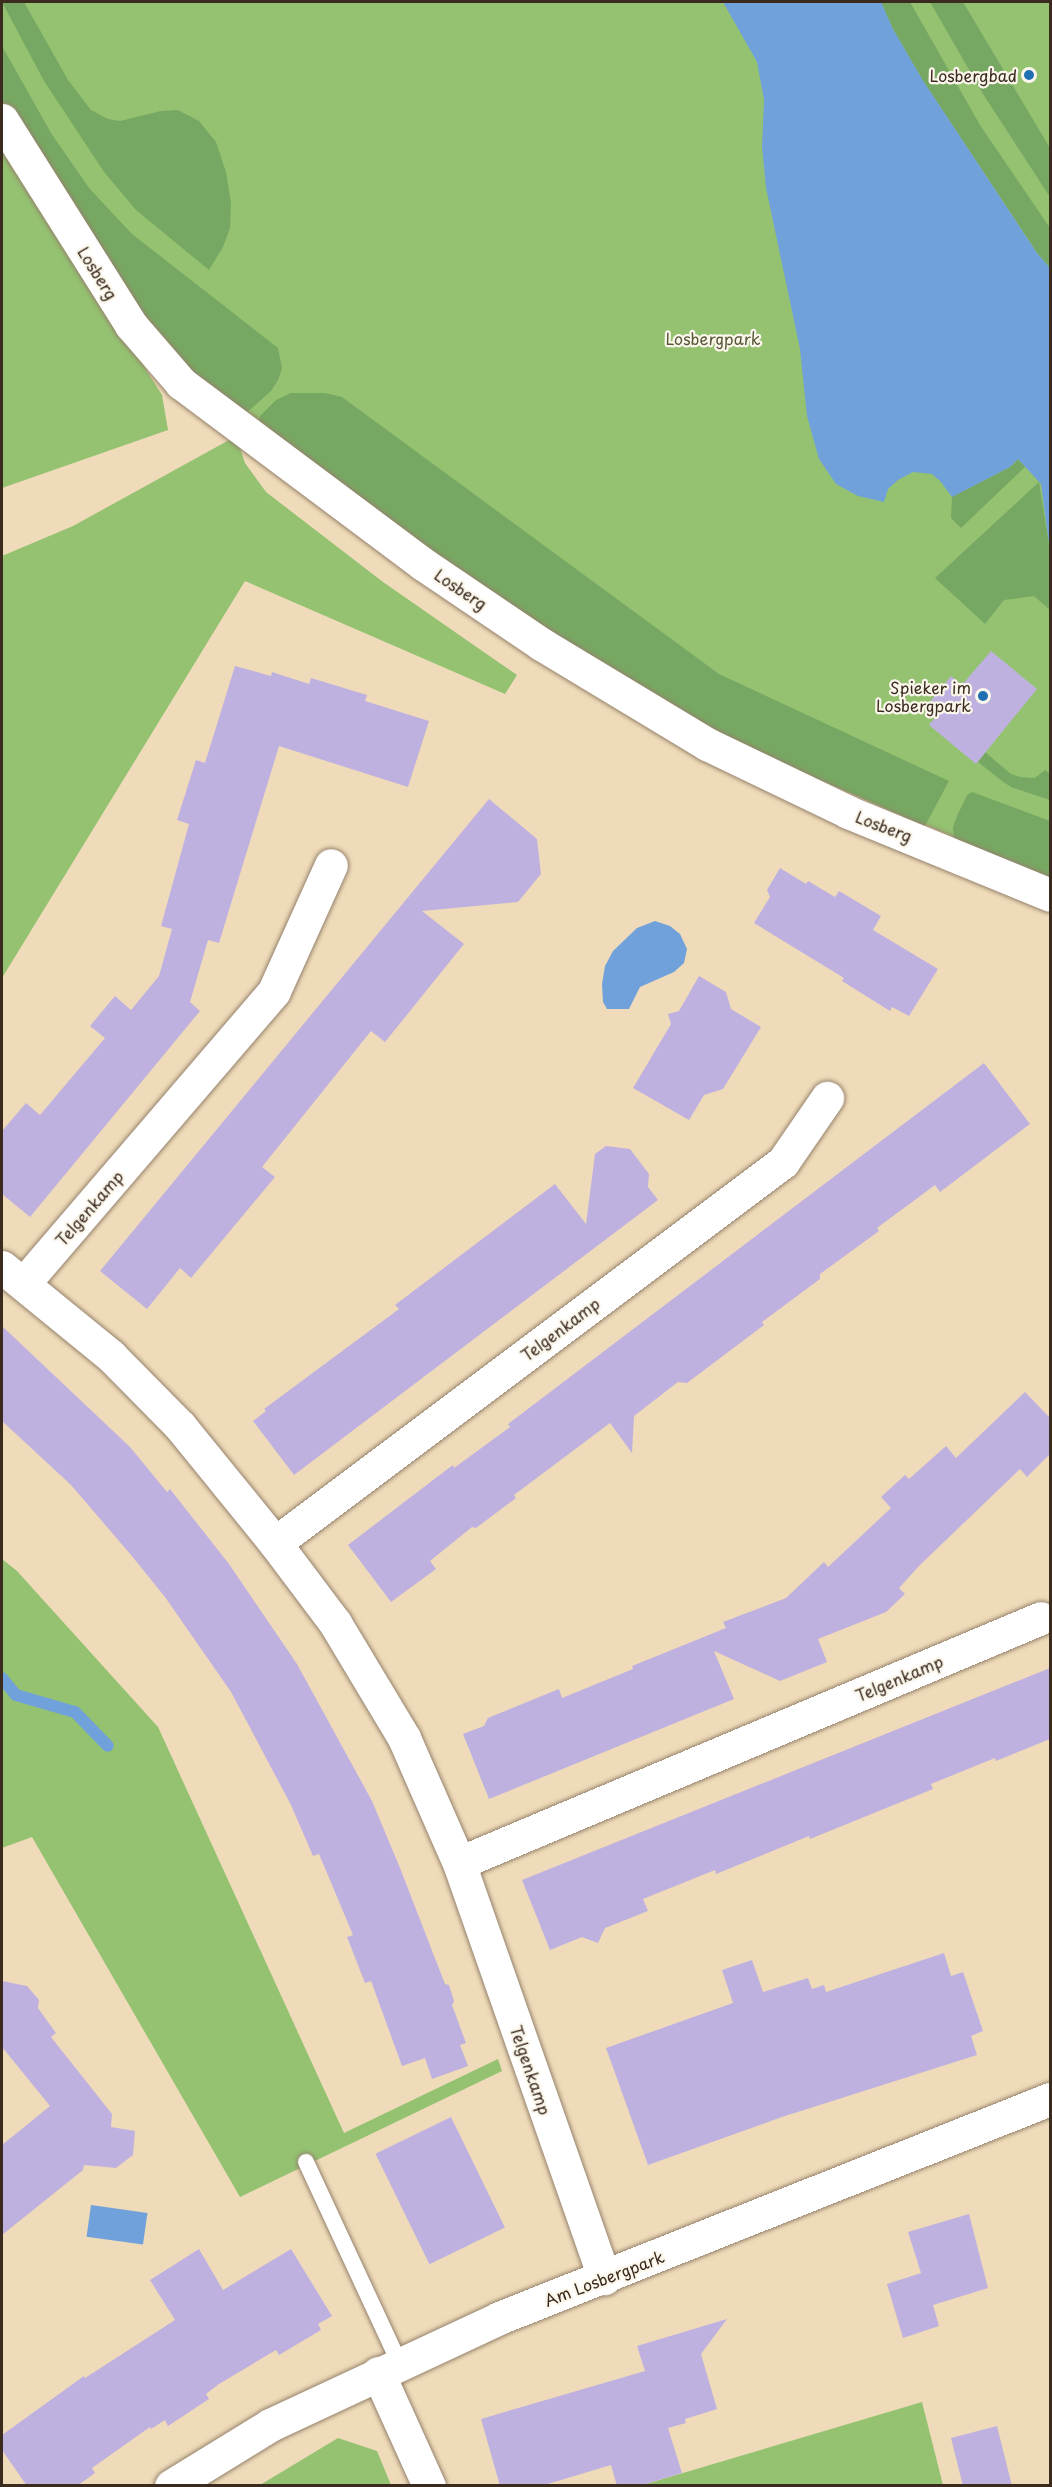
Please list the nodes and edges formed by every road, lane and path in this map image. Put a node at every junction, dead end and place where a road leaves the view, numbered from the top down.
1 (2, 120) edge
2 (331, 865) dead end
3 (1050, 895) edge
4 (827, 1098) dead end
5 (13, 1275) edge
6 (275, 1543) junction
7 (1041, 1618) dead end
8 (459, 1863) junction
9 (1049, 2106) edge
10 (306, 2162) dead end
11 (604, 2278) junction
12 (388, 2368) junction
13 (171, 2486) edge
14 (429, 2486) edge

1 - 3 street, Losberg
2 - 5 street, Telgenkamp
4 - 6 street, Telgenkamp
5 - 6 street, Telgenkamp
6 - 8 street, Telgenkamp
7 - 8 street, Telgenkamp
8 - 11 street, Telgenkamp
9 - 11 street, Am Losbergpark
10 - 12 lane
11 - 12 street, Am Losbergpark
12 - 13 street, Am Losbergpark
12 - 14 street

